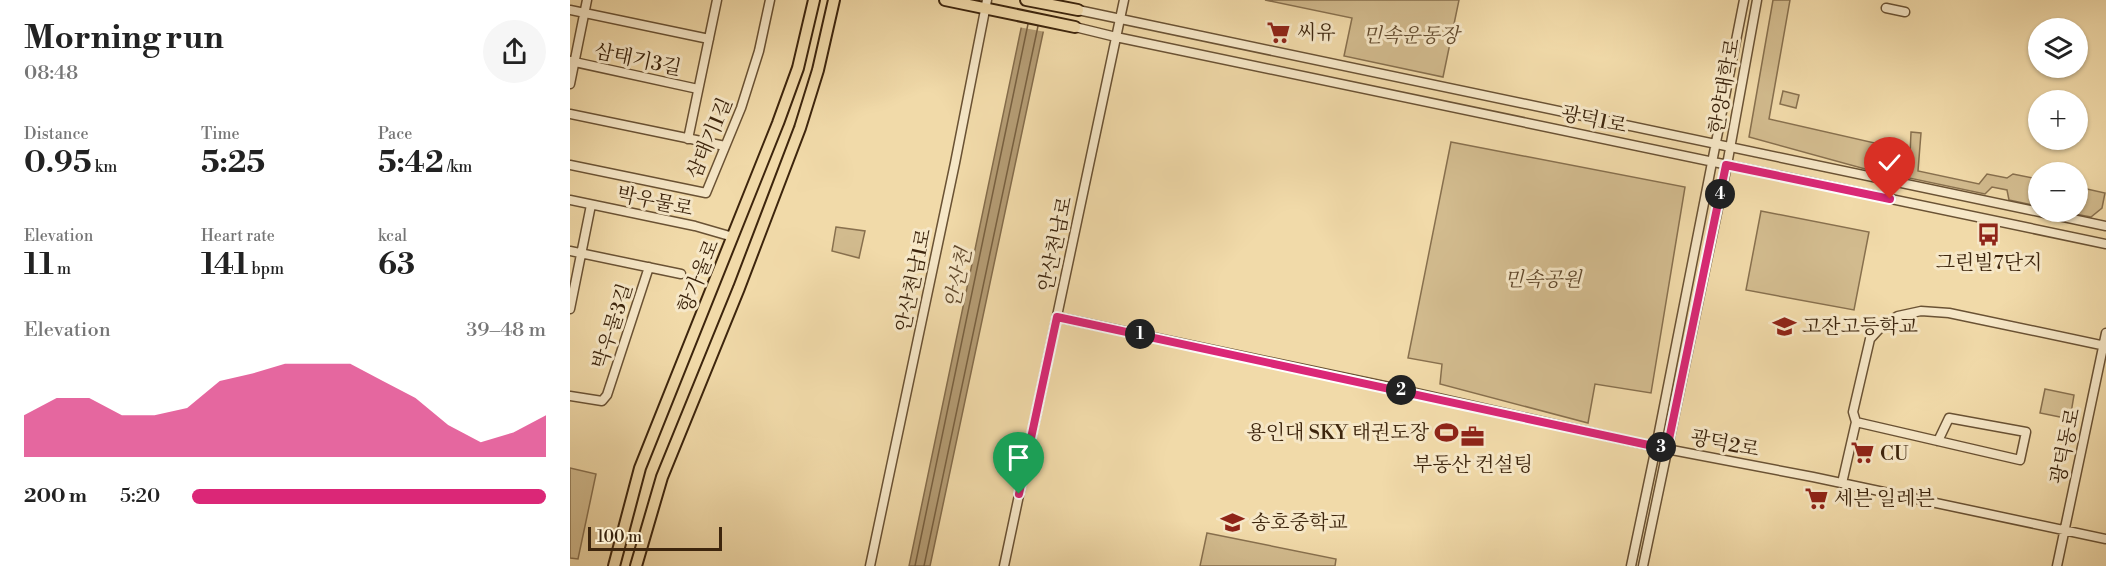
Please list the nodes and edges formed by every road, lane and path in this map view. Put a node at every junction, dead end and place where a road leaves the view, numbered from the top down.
1 (587, 0) edge
2 (717, 0) edge
3 (770, 0) edge
4 (814, 0) edge
5 (834, 0) edge
6 (945, 0) edge
7 (1026, 0) edge
8 (1124, 0) edge
9 (1744, 0) edge
10 (1757, 0) edge
11 (986, 4) edge
12 (1886, 8) dead end
13 (570, 10) edge
14 (1078, 10) joint
15 (1905, 12) dead end
16 (584, 13) junction
17 (1119, 20) junction
18 (1075, 27) joint
19 (1116, 37) junction
20 (709, 39) junction
21 (572, 62) edge
22 (570, 84) edge
23 (698, 89) junction
24 (570, 114) edge
25 (688, 139) junction
26 (1717, 145) junction
27 (725, 146) junction
28 (1730, 147) junction
29 (1713, 162) junction
30 (570, 165) edge
31 (1726, 165) junction
32 (570, 200) edge
33 (591, 205) junction
34 (2106, 226) edge
35 (733, 237) junction
36 (2106, 244) edge
37 (570, 251) edge
38 (582, 254) junction
39 (649, 267) junction
40 (681, 274) dead end
41 (570, 308) edge
42 (1057, 317) junction
43 (2106, 333) edge
44 (2105, 346) edge
45 (570, 396) edge
46 (1856, 422) junction
47 (1938, 441) junction
48 (1656, 447) junction
49 (1667, 449) junction
50 (1842, 483) junction
51 (2065, 530) junction
52 (2106, 539) edge
53 (614, 566) edge
54 (636, 566) edge
55 (870, 566) edge
56 (1004, 566) edge
57 (1631, 566) edge
58 (1643, 566) edge
59 (2057, 566) edge

1 - 16 street
2 - 20 street
3 - 27 street, 삼태기1길
4 - 35 main road, 항가울로
5 - 54 main road
6 - 11 main road
7 - 14 main road
8 - 17 street, 안산천남로
9 - 26 street, 한양대학로
10 - 28 street, 한양대학로
11 - 18 main road
11 - 55 street, 안산천남1로
12 - 15 street
13 - 16 street
14 - 17 street, 광덕1로
16 - 20 street
16 - 21 street
17 - 19 street, 안산천남로
17 - 26 street, 광덕1로
18 - 19 street, 광덕1로
19 - 29 street, 광덕1로
19 - 42 street, 안산천남로
20 - 23 street
21 - 22 street
21 - 23 street, 삼태기3길
23 - 25 street
24 - 25 street
25 - 27 street
26 - 28 street, 광덕1로
26 - 29 street, 한양대학로
27 - 30 street, 삼태기1길
28 - 31 street, 한양대학로
28 - 34 street, 광덕1로
29 - 31 street, 광덕1로
29 - 48 street, 한양대학로
31 - 36 street, 광덕1로
31 - 49 street, 한양대학로
32 - 33 street, 박우물로
33 - 35 street, 박우물로
33 - 38 street
35 - 53 main road, 항가울로
37 - 38 street, 박우물3길
38 - 39 street, 박우물3길
38 - 41 street
39 - 40 street, 박우물3길
39 - 45 street, 박우물3길
42 - 48 street, 광덕2로
42 - 56 street, 안산천남로
43 - 44 street, 광덕동로
44 - 46 street
44 - 51 street, 광덕동로
46 - 47 street
46 - 50 street
47 - 47 street
48 - 49 street, 광덕2로
48 - 57 street, 한양대학로
49 - 50 street, 광덕2로
49 - 58 street, 한양대학로
50 - 51 street, 광덕2로
51 - 52 street, 광덕2로
51 - 59 street, 광덕동로

